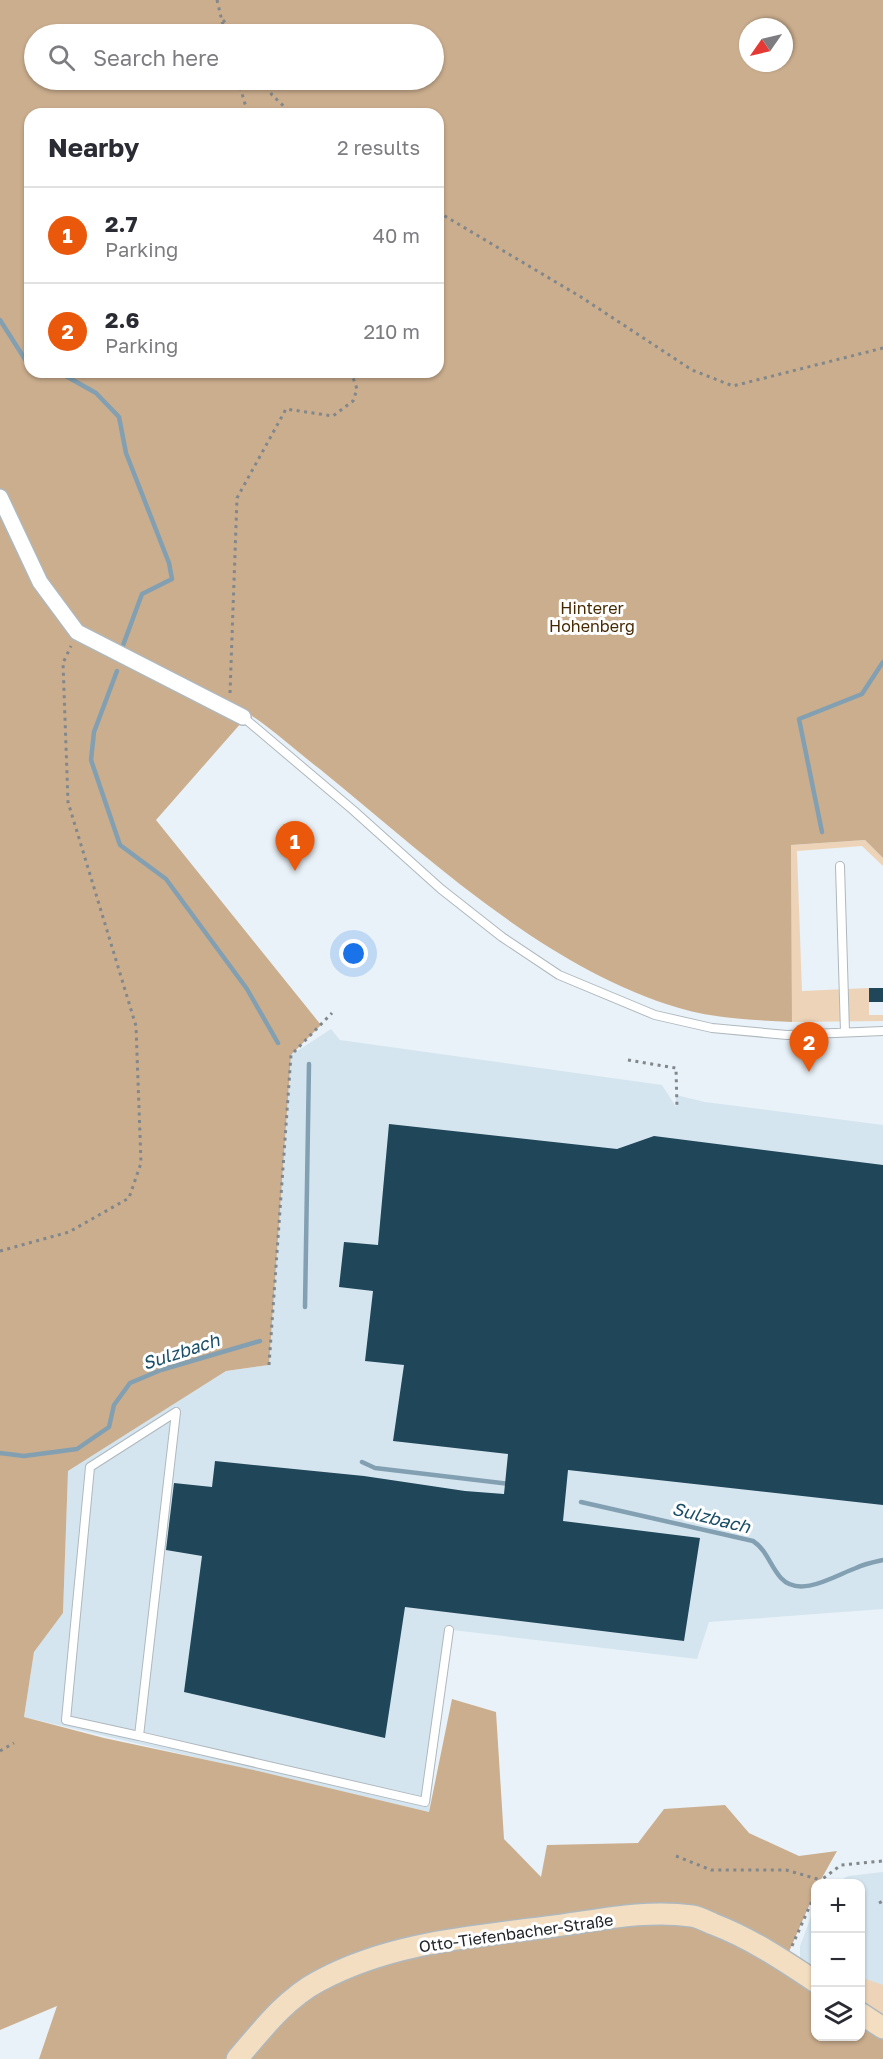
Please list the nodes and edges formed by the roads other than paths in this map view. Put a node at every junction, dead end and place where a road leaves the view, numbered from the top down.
1 (0, 497) edge
2 (243, 717) joint
3 (840, 866) dead end
4 (883, 1031) edge
5 (845, 1032) junction
6 (449, 1630) dead end
7 (139, 1736) junction
8 (811, 1979) edge
9 (865, 2016) edge
10 (883, 2028) edge
11 (237, 2059) edge

1 - 2 street
2 - 5 lane
3 - 5 lane
4 - 5 lane
6 - 7 lane
7 - 7 lane
8 - 11 street, Otto-Tiefenbacher-Straße
9 - 10 street

